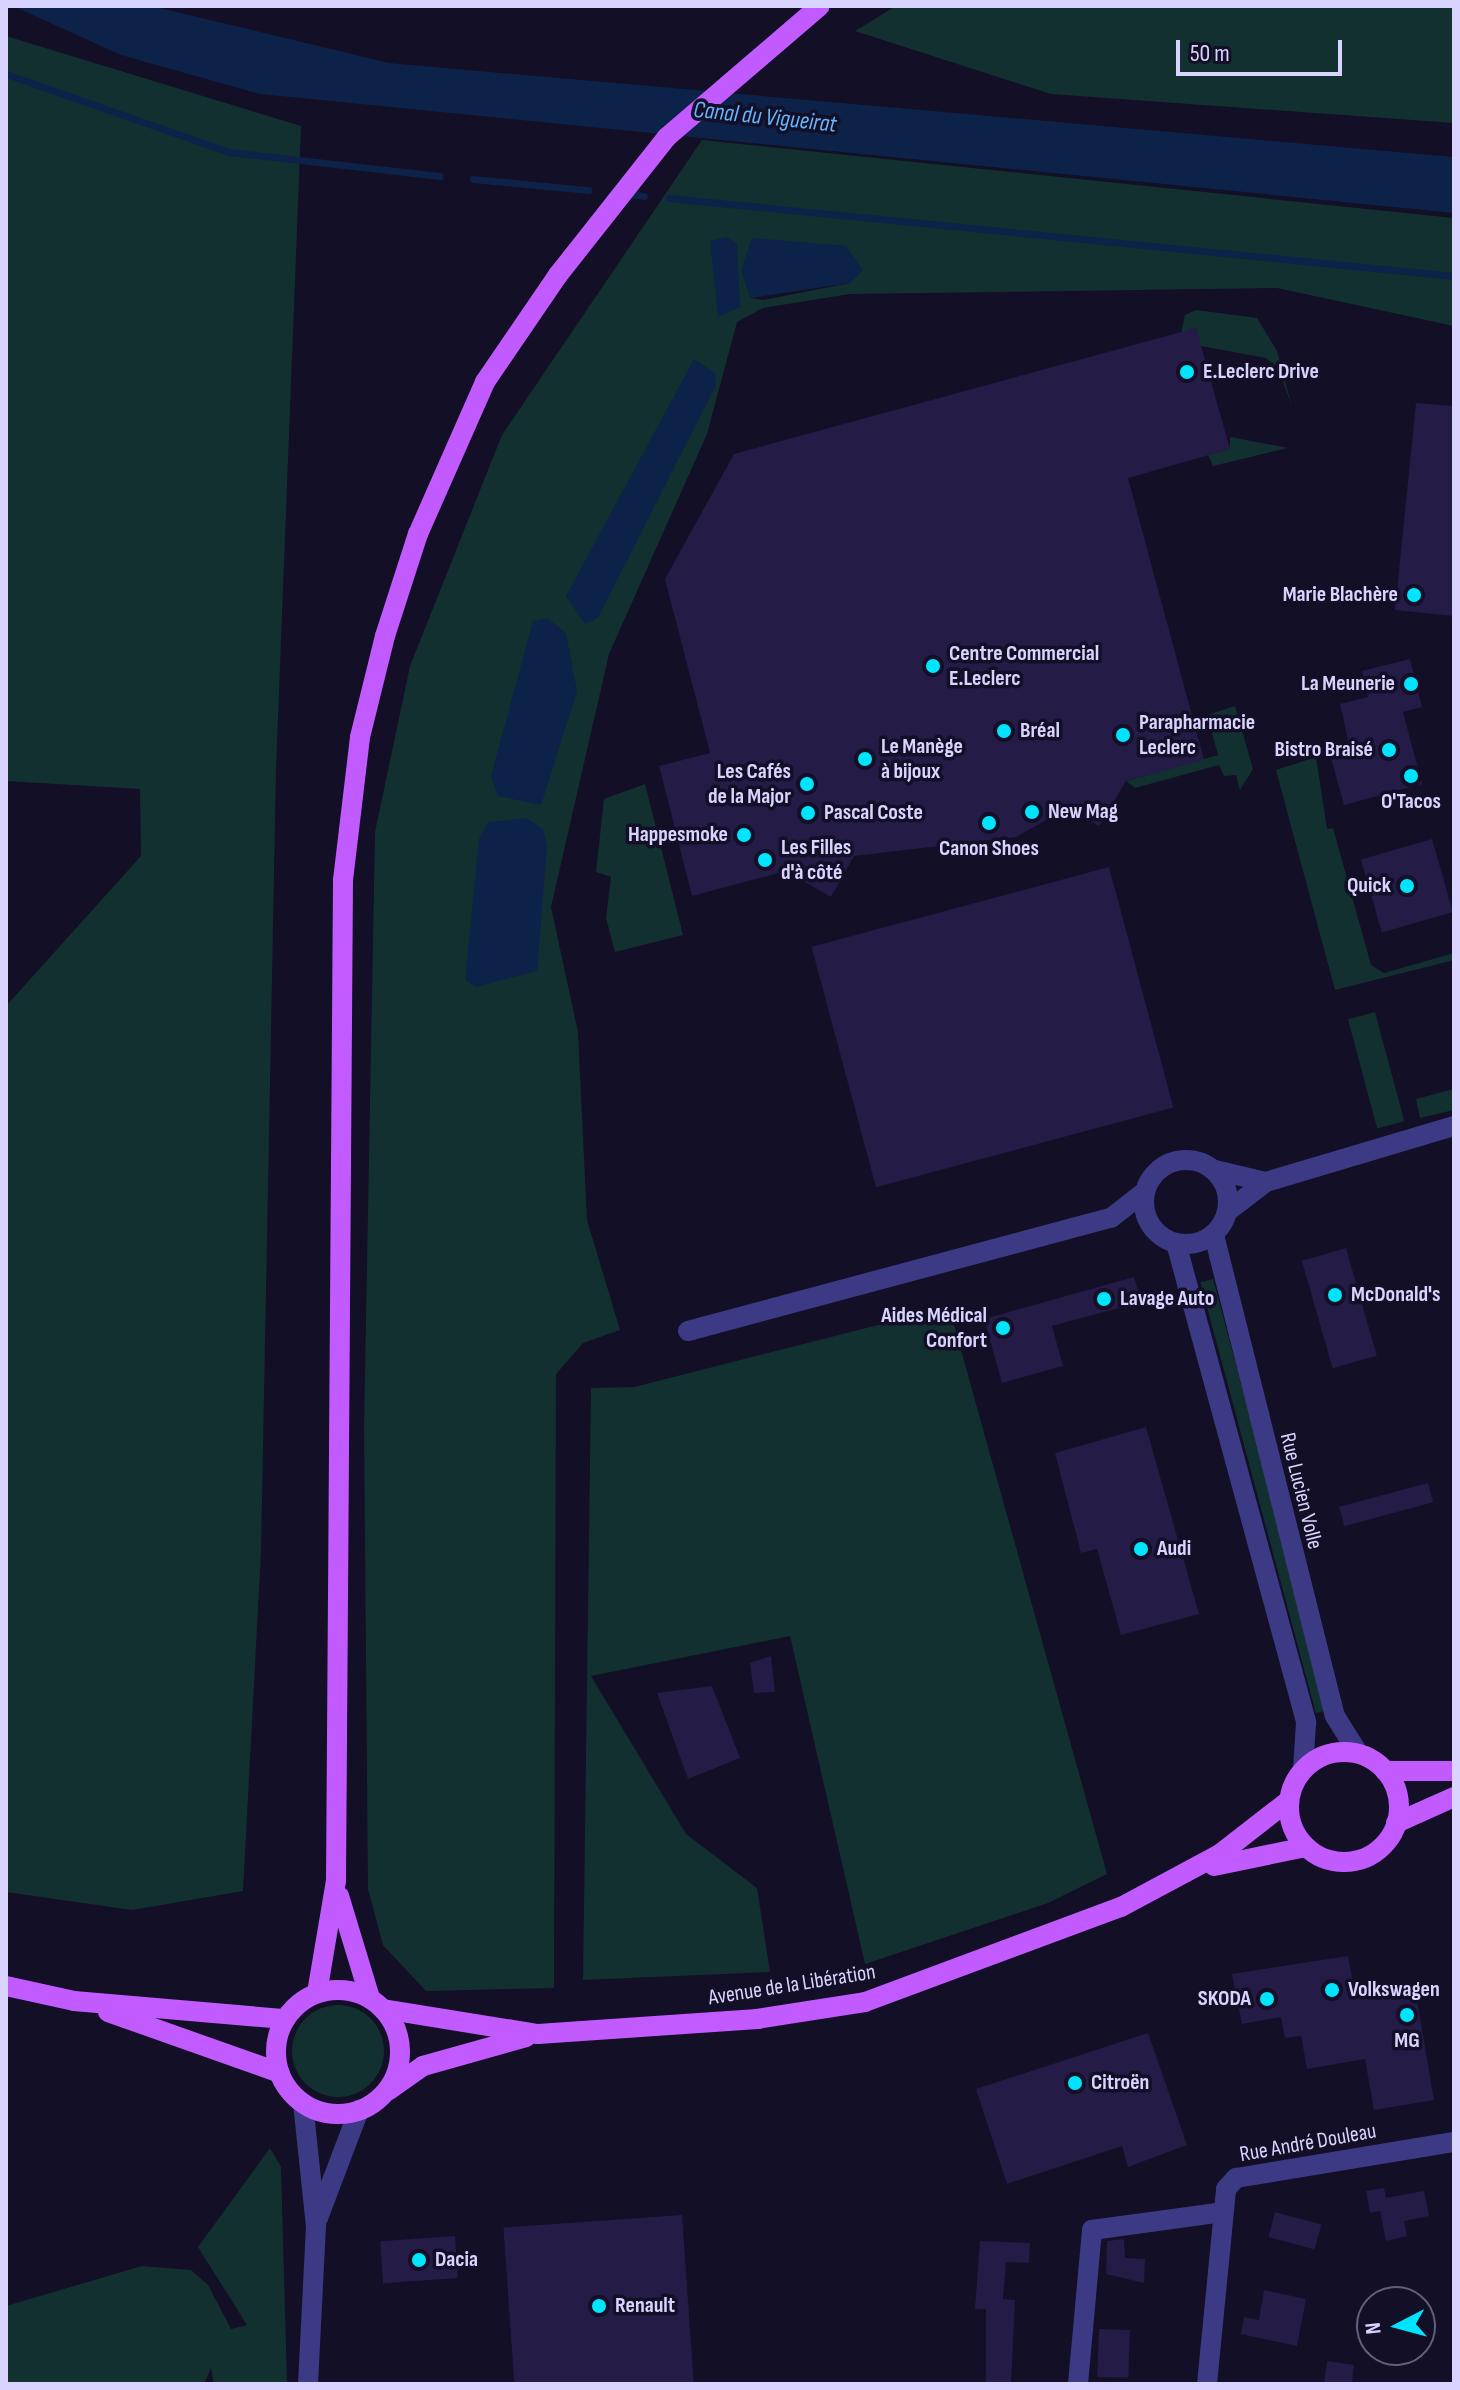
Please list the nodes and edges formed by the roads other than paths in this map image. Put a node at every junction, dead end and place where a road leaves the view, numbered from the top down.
1 (817, 8) edge
2 (1454, 1126) edge
3 (1215, 1170) junction
4 (1266, 1182) junction
5 (1144, 1192) junction
6 (1228, 1211) junction
7 (1111, 1218) junction
8 (1154, 1230) junction
9 (1214, 1235) junction
10 (1176, 1243) junction
11 (688, 1331) dead end
12 (1358, 1753) junction
13 (1303, 1769) junction
14 (1385, 1771) junction
15 (1454, 1771) edge
16 (1454, 1797) edge
17 (1288, 1801) junction
18 (1396, 1823) junction
19 (1306, 1847) junction
20 (1176, 1880) junction
21 (336, 1881) junction
22 (6, 1986) edge
23 (317, 1993) junction
24 (74, 2001) junction
25 (377, 2003) junction
26 (285, 2019) junction
27 (538, 2034) junction
28 (280, 2073) junction
29 (383, 2095) junction
30 (303, 2103) junction
31 (359, 2110) junction
32 (1454, 2142) edge
33 (1223, 2212) junction
34 (316, 2226) junction
35 (308, 2384) edge
36 (1078, 2384) edge
37 (1207, 2384) edge

1 - 21 main road
2 - 4 street
3 - 4 street
3 - 5 street
3 - 6 street
4 - 6 street
5 - 7 street
5 - 8 street
6 - 9 street
7 - 8 street
7 - 11 street
8 - 10 street
9 - 10 street
9 - 12 street, Rue Lucien Volle
10 - 13 street
12 - 13 main road
12 - 14 main road
13 - 17 main road
14 - 15 main road
14 - 18 main road
16 - 18 main road
17 - 19 main road
17 - 20 main road, Avenue de la Libération
18 - 19 main road
19 - 20 main road, Avenue de la Libération
20 - 27 main road, Avenue de la Libération
21 - 23 main road
21 - 25 main road
22 - 24 main road
23 - 25 main road
23 - 26 main road
24 - 26 main road
24 - 28 main road
25 - 27 main road, Avenue de la Libération
25 - 29 main road
26 - 28 main road
27 - 29 main road, Avenue de la Libération
28 - 30 main road
29 - 31 main road
30 - 31 main road
30 - 34 street
31 - 34 street
32 - 33 street, Rue André Douleau
33 - 36 street
33 - 37 street, Rue André Douleau
34 - 35 street

